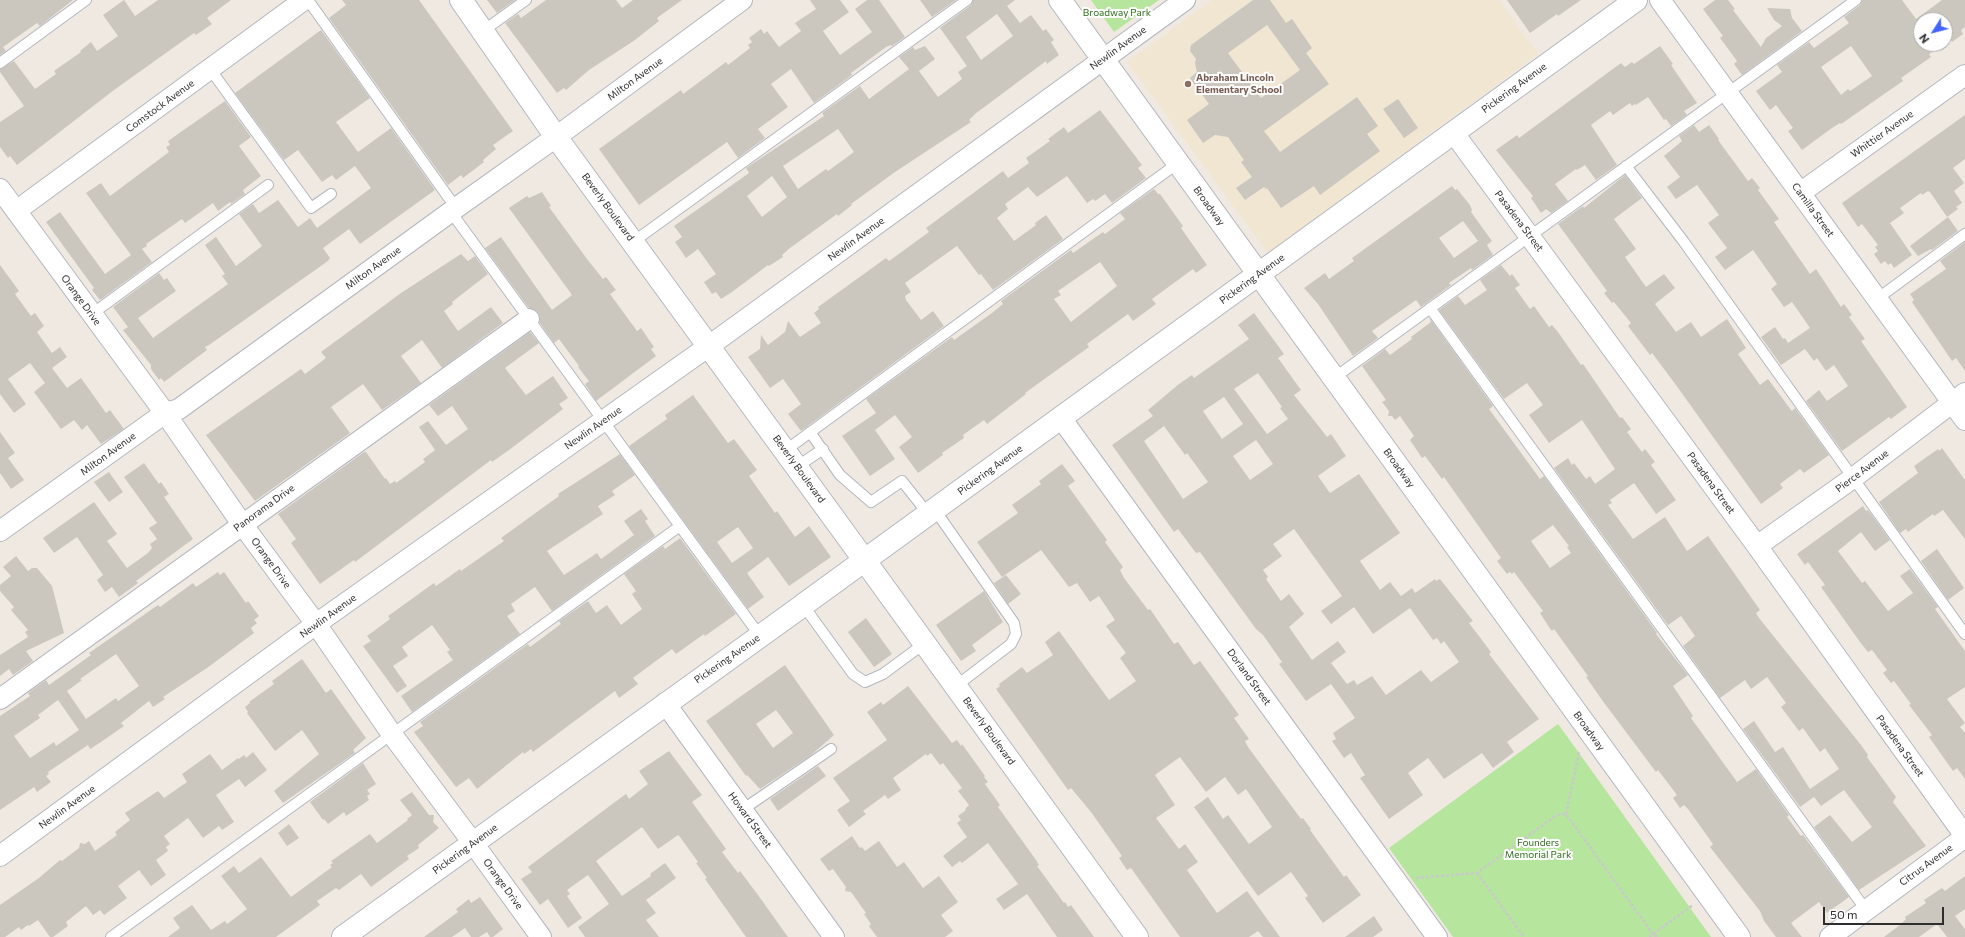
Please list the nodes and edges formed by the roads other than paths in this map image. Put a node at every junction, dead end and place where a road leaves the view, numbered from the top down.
1 (86, 0) edge
2 (304, 0) edge
3 (308, 0) edge
4 (461, 0) edge
5 (526, 0) edge
6 (742, 0) edge
7 (967, 0) edge
8 (1060, 0) edge
9 (1185, 0) edge
10 (1636, 0) edge
11 (1660, 0) edge
12 (1856, 0) edge
13 (483, 31) junction
14 (1103, 59) junction
15 (0, 63) edge
16 (210, 69) junction
17 (1965, 75) edge
18 (1727, 92) junction
19 (1453, 132) junction
20 (556, 137) junction
21 (1178, 163) junction
22 (1626, 166) junction
23 (268, 185) dead end
24 (0, 189) edge
25 (1800, 193) junction
26 (331, 194) dead end
27 (453, 210) junction
28 (16, 211) junction
29 (1965, 234) edge
30 (1530, 235) junction
31 (633, 242) junction
32 (1259, 274) junction
33 (1877, 299) junction
34 (1430, 308) junction
35 (92, 314) junction
36 (529, 319) junction
37 (709, 346) junction
38 (1334, 378) junction
39 (1958, 397) edge
40 (165, 413) junction
41 (1061, 418) junction
42 (1965, 420) edge
43 (603, 421) junction
44 (810, 432) junction
45 (823, 449) junction
46 (792, 458) junction
47 (1853, 478) junction
48 (932, 512) junction
49 (242, 524) junction
50 (680, 526) junction
51 (0, 531) edge
52 (1757, 546) junction
53 (865, 561) junction
54 (803, 606) junction
55 (316, 624) junction
56 (1965, 634) edge
57 (760, 636) junction
58 (925, 643) junction
59 (956, 686) junction
60 (0, 699) edge
61 (665, 704) junction
62 (391, 733) junction
63 (831, 749) dead end
64 (742, 810) junction
65 (1965, 836) edge
66 (473, 843) junction
67 (0, 856) edge
68 (1866, 910) junction
69 (111, 937) edge
70 (343, 937) edge
71 (540, 937) edge
72 (834, 937) edge
73 (1137, 937) edge
74 (1437, 937) edge
75 (1739, 937) edge
76 (1830, 937) edge

1 - 15 lane
2 - 16 street, Comstock Avenue
3 - 27 lane
4 - 13 street, Beverly Boulevard
5 - 13 lane
6 - 20 street, Milton Avenue
7 - 31 lane
8 - 14 street, Broadway
9 - 14 street, Newlin Avenue
10 - 19 street, Pickering Avenue
11 - 18 street, Camilla Street
12 - 18 lane
13 - 20 street, Beverly Boulevard
14 - 21 street, Broadway
14 - 37 street, Newlin Avenue
16 - 26 lane
16 - 28 street, Comstock Avenue
17 - 25 street, Whittier Avenue
18 - 22 lane
18 - 25 street, Camilla Street
19 - 30 street, Pasadena Street
19 - 32 street, Pickering Avenue
20 - 27 street, Milton Avenue
20 - 31 street, Beverly Boulevard
21 - 32 street, Broadway
21 - 44 lane
22 - 30 lane
22 - 47 lane
23 - 35 lane
24 - 28 street, Orange Drive
25 - 33 street, Camilla Street
27 - 36 lane
27 - 40 street, Milton Avenue
28 - 35 street, Orange Drive
29 - 33 lane
30 - 34 lane
30 - 52 street, Pasadena Street
31 - 37 street, Beverly Boulevard
32 - 38 street, Broadway
32 - 41 street, Pickering Avenue
33 - 39 street, Camilla Street
34 - 38 lane
34 - 68 lane
35 - 40 street, Orange Drive
36 - 43 lane
36 - 49 street, Panorama Drive
37 - 43 street, Newlin Avenue
37 - 46 street, Beverly Boulevard
38 - 75 street, Broadway
39 - 42 street, Camilla Street
39 - 47 street, Pierce Avenue
40 - 49 street, Orange Drive
40 - 51 street, Milton Avenue
41 - 48 street, Pickering Avenue
41 - 74 street, Dorland Street
43 - 50 lane
43 - 55 street, Newlin Avenue
44 - 45 lane
44 - 46 lane
45 - 46 lane
45 - 48 lane
46 - 53 street, Beverly Boulevard
47 - 52 street, Pierce Avenue
47 - 56 lane
48 - 53 street, Pickering Avenue
48 - 59 lane
49 - 55 street, Orange Drive
49 - 60 street, Panorama Drive
50 - 57 lane
50 - 62 lane
52 - 65 street, Pasadena Street
53 - 54 street, Pickering Avenue
53 - 58 street, Beverly Boulevard
54 - 57 street, Pickering Avenue
54 - 58 lane
55 - 62 street, Orange Drive
55 - 67 street, Newlin Avenue
57 - 61 street, Pickering Avenue
58 - 59 street, Beverly Boulevard
59 - 73 street, Beverly Boulevard
61 - 64 street, Howard Street
61 - 66 street, Pickering Avenue
62 - 66 street, Orange Drive
62 - 69 lane
63 - 64 lane
64 - 72 street, Howard Street
65 - 68 street, Citrus Avenue
66 - 70 street, Pickering Avenue
66 - 71 street, Orange Drive
68 - 76 street, Citrus Avenue

